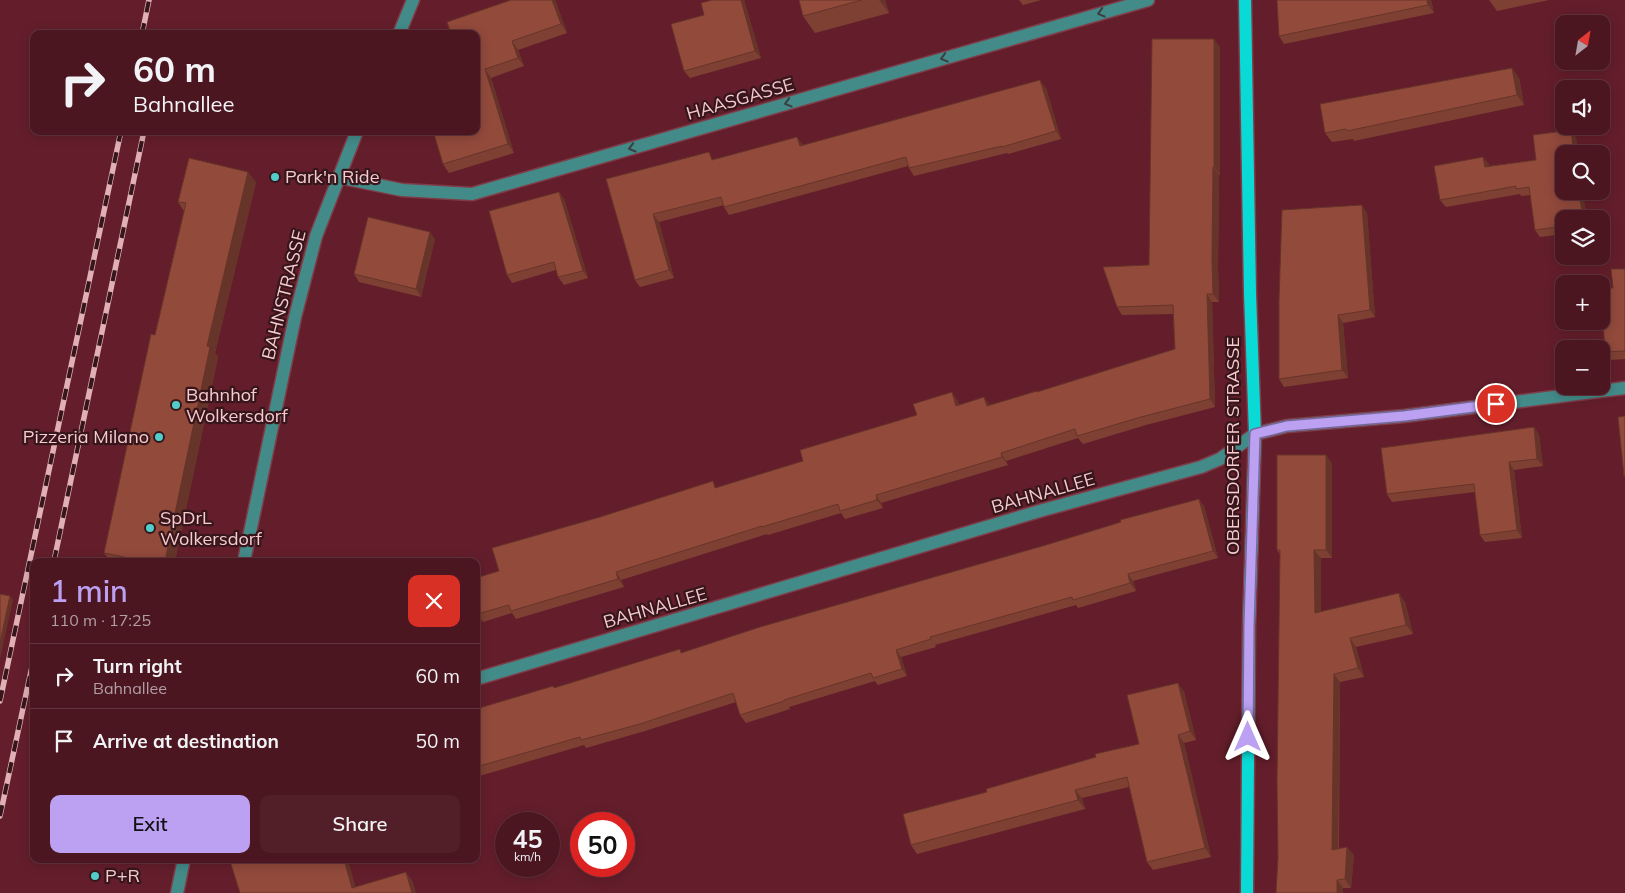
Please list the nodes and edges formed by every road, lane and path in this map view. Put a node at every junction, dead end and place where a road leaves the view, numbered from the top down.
1 (413, 0) edge
2 (1148, 0) edge
3 (1245, 0) edge
4 (400, 30) edge
5 (355, 135) edge
6 (338, 177) junction
7 (1625, 388) edge
8 (1255, 434) junction
9 (245, 558) edge
10 (480, 678) edge
11 (183, 863) edge
12 (177, 893) edge
13 (1247, 893) edge

1 - 4 street
2 -> 6 street, HAASGASSE
3 - 8 main road, OBERSDORFER STRASSE
5 - 6 street, BAHNSTRASSE
6 - 9 street, BAHNSTRASSE
7 - 8 street, BAHNALLEE
8 - 10 street, BAHNALLEE
8 - 13 main road, OBERSDORFER STRASSE
11 - 12 street

